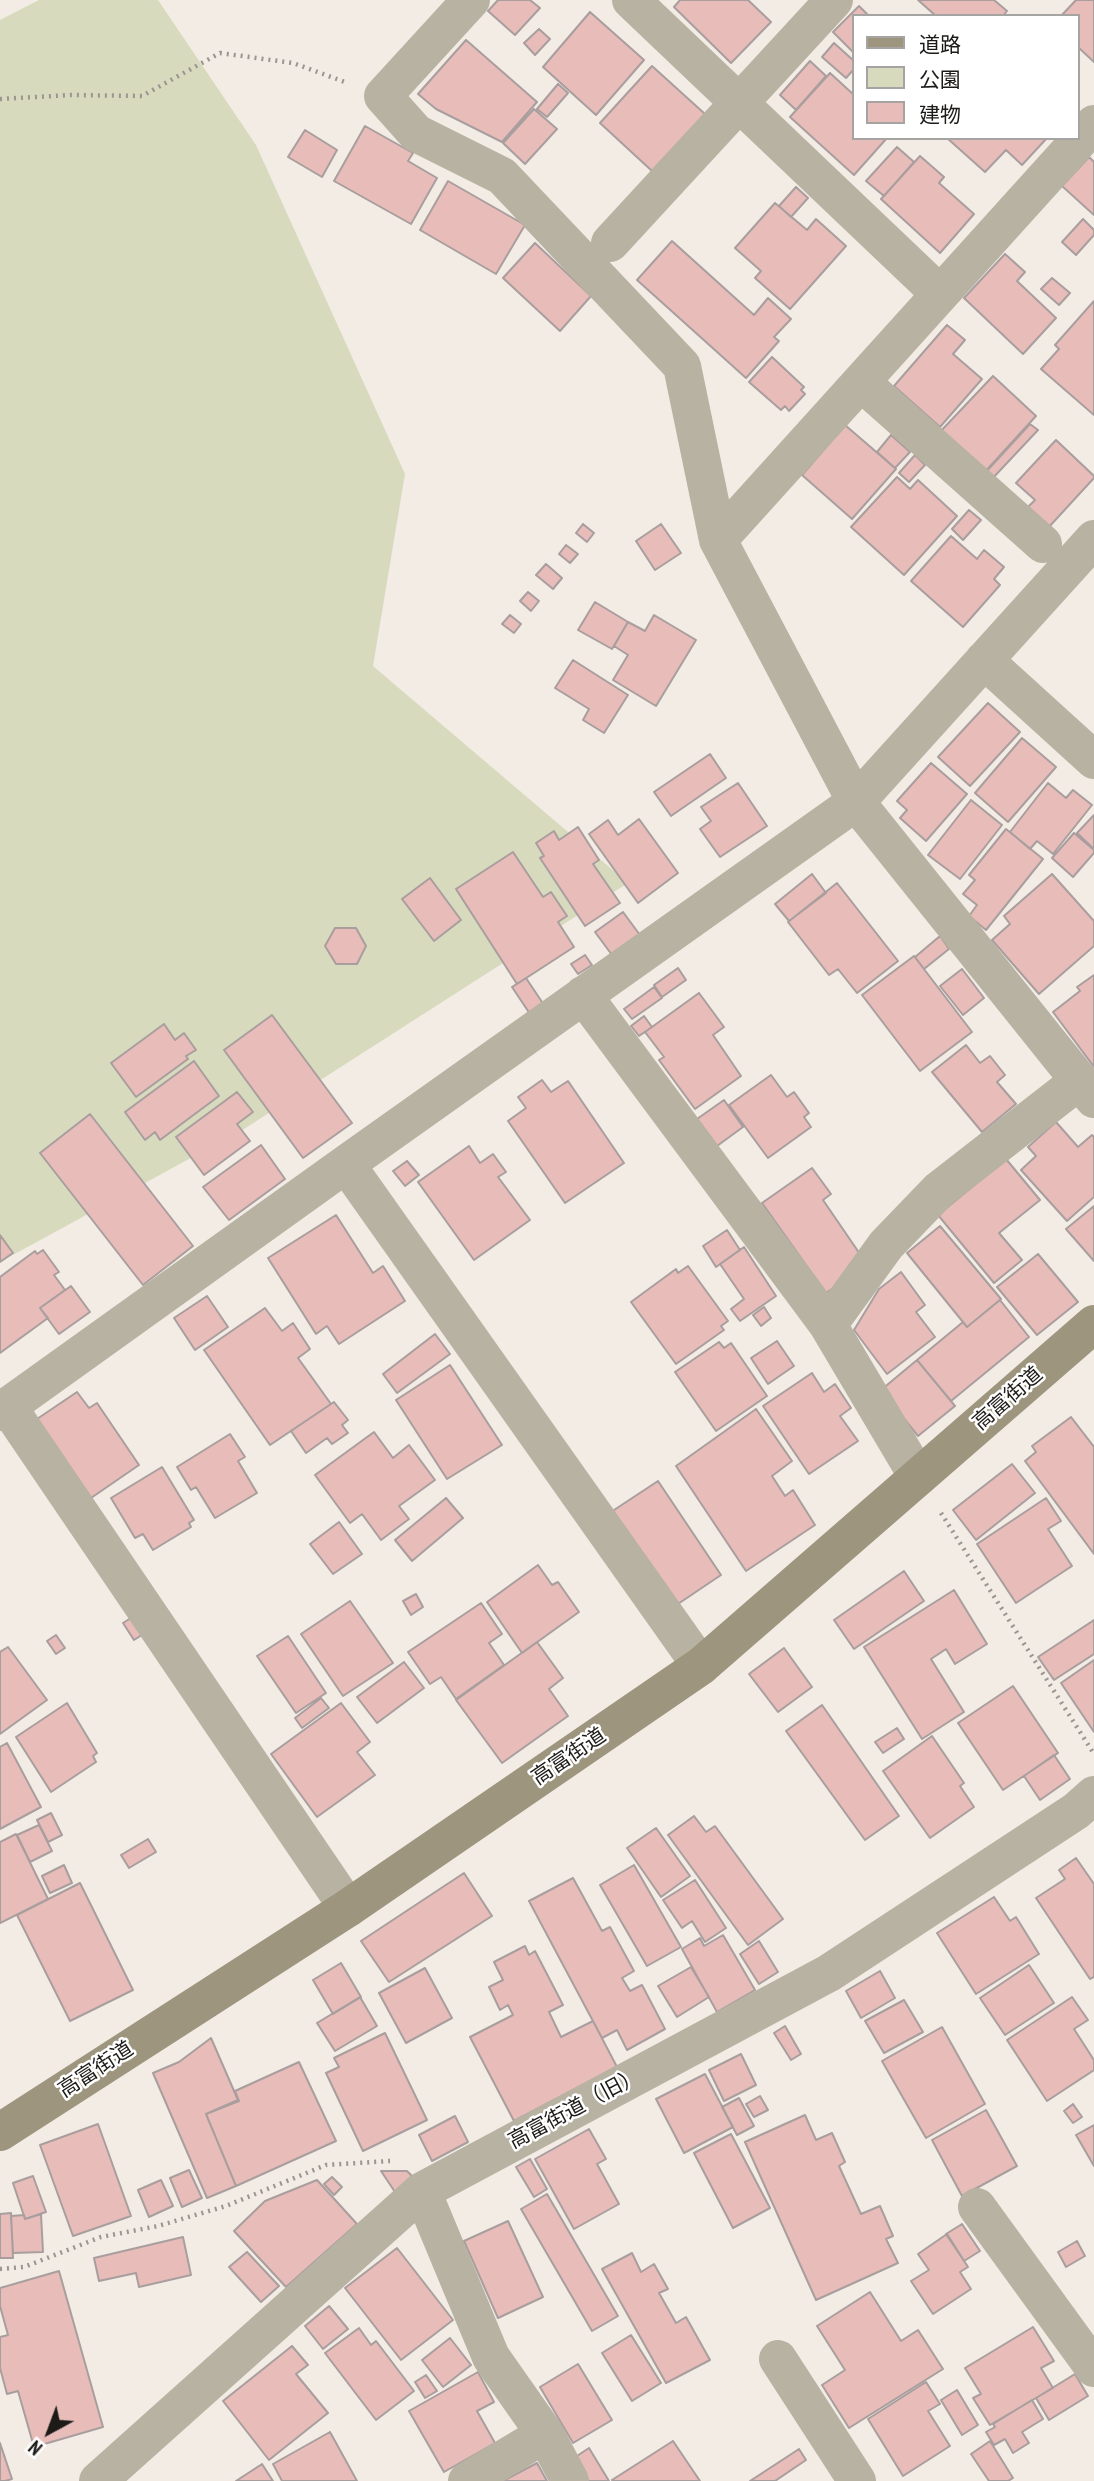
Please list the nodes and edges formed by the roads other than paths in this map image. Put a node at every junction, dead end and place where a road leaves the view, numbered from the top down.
1 (471, 0) edge
2 (631, 0) edge
3 (834, 0) edge
4 (739, 103) junction
5 (1094, 124) edge
6 (1080, 139) edge
7 (1080, 140) edge
8 (610, 243) dead end
9 (940, 294) junction
10 (862, 383) junction
11 (1094, 539) edge
12 (718, 540) junction
13 (1043, 544) dead end
14 (984, 660) junction
15 (1094, 760) edge
16 (856, 802) junction
17 (583, 995) junction
18 (1087, 1090) edge
19 (345, 1164) junction
20 (1094, 1324) edge
21 (828, 1325) junction
22 (4, 1410) edge
23 (918, 1476) junction
24 (701, 1666) junction
25 (1094, 1795) edge
26 (348, 1908) junction
27 (0, 2132) edge
28 (428, 2188) junction
29 (977, 2207) dead end
30 (778, 2359) dead end
31 (1094, 2368) edge
32 (545, 2434) junction
33 (98, 2481) edge
34 (467, 2481) edge
35 (570, 2481) edge
36 (857, 2481) edge

1 - 12 street
2 - 4 street
3 - 4 street
4 - 8 street
4 - 9 street
5 - 6 street
7 - 9 street
9 - 10 street
10 - 12 street
10 - 13 street
11 - 14 street
12 - 16 street
14 - 15 street
14 - 16 street
16 - 17 street
16 - 18 street
17 - 19 street
17 - 21 street
18 - 21 street
19 - 22 street
19 - 24 street
20 - 23 street, 高富街道
21 - 23 street
22 - 26 street
23 - 24 street, 高富街道
24 - 26 street, 高富街道
25 - 28 street, 高富街道（旧）
26 - 27 street, 高富街道
28 - 32 street
28 - 33 street, 高富街道（旧）
29 - 31 street
30 - 36 street
32 - 34 street
32 - 35 street

